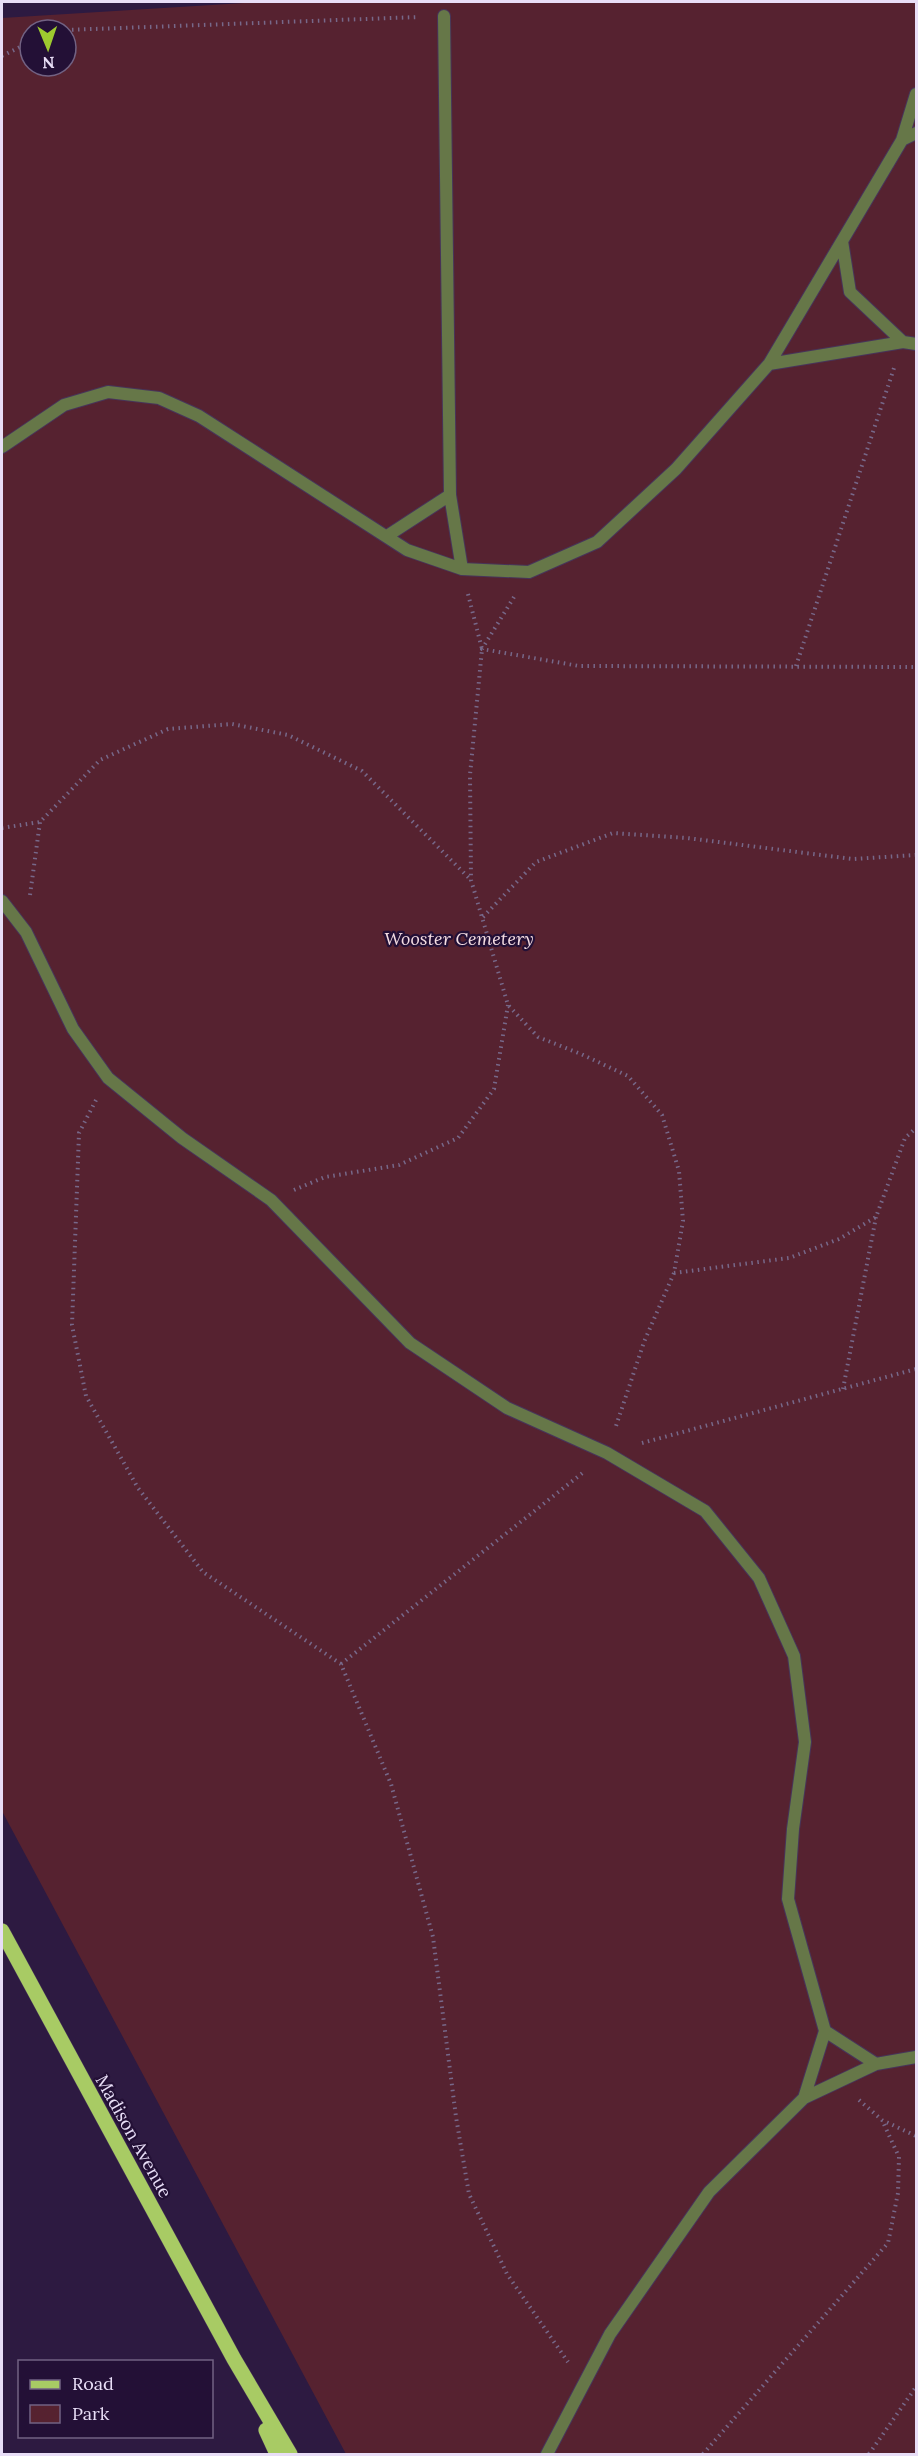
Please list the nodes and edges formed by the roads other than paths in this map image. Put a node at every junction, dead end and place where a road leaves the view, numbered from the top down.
1 (444, 16) road end
2 (916, 94) edge
3 (916, 133) edge
4 (902, 140) junction
5 (842, 240) junction
6 (903, 342) junction
7 (916, 344) edge
8 (769, 364) junction
9 (2, 447) edge
10 (450, 495) junction
11 (387, 536) junction
12 (462, 568) junction
13 (2, 901) edge
14 (2, 1931) edge
15 (825, 2031) junction
16 (916, 2057) edge
17 (876, 2064) junction
18 (804, 2098) junction
19 (234, 2359) junction
20 (277, 2454) edge
21 (290, 2454) edge
22 (548, 2454) edge

1 - 10 lane
2 - 4 lane
3 - 4 lane
4 - 5 lane
5 - 6 lane
5 - 8 lane
6 - 7 lane
6 - 8 lane
8 - 12 lane
9 - 11 lane
10 - 11 lane
10 - 12 lane
11 - 12 lane
13 - 15 lane
14 - 19 main road, Madison Avenue
15 - 17 lane
15 - 18 lane
16 - 17 lane
17 - 18 lane
18 - 22 lane
19 - 20 main road, Madison Avenue
19 - 21 main road, Madison Avenue

